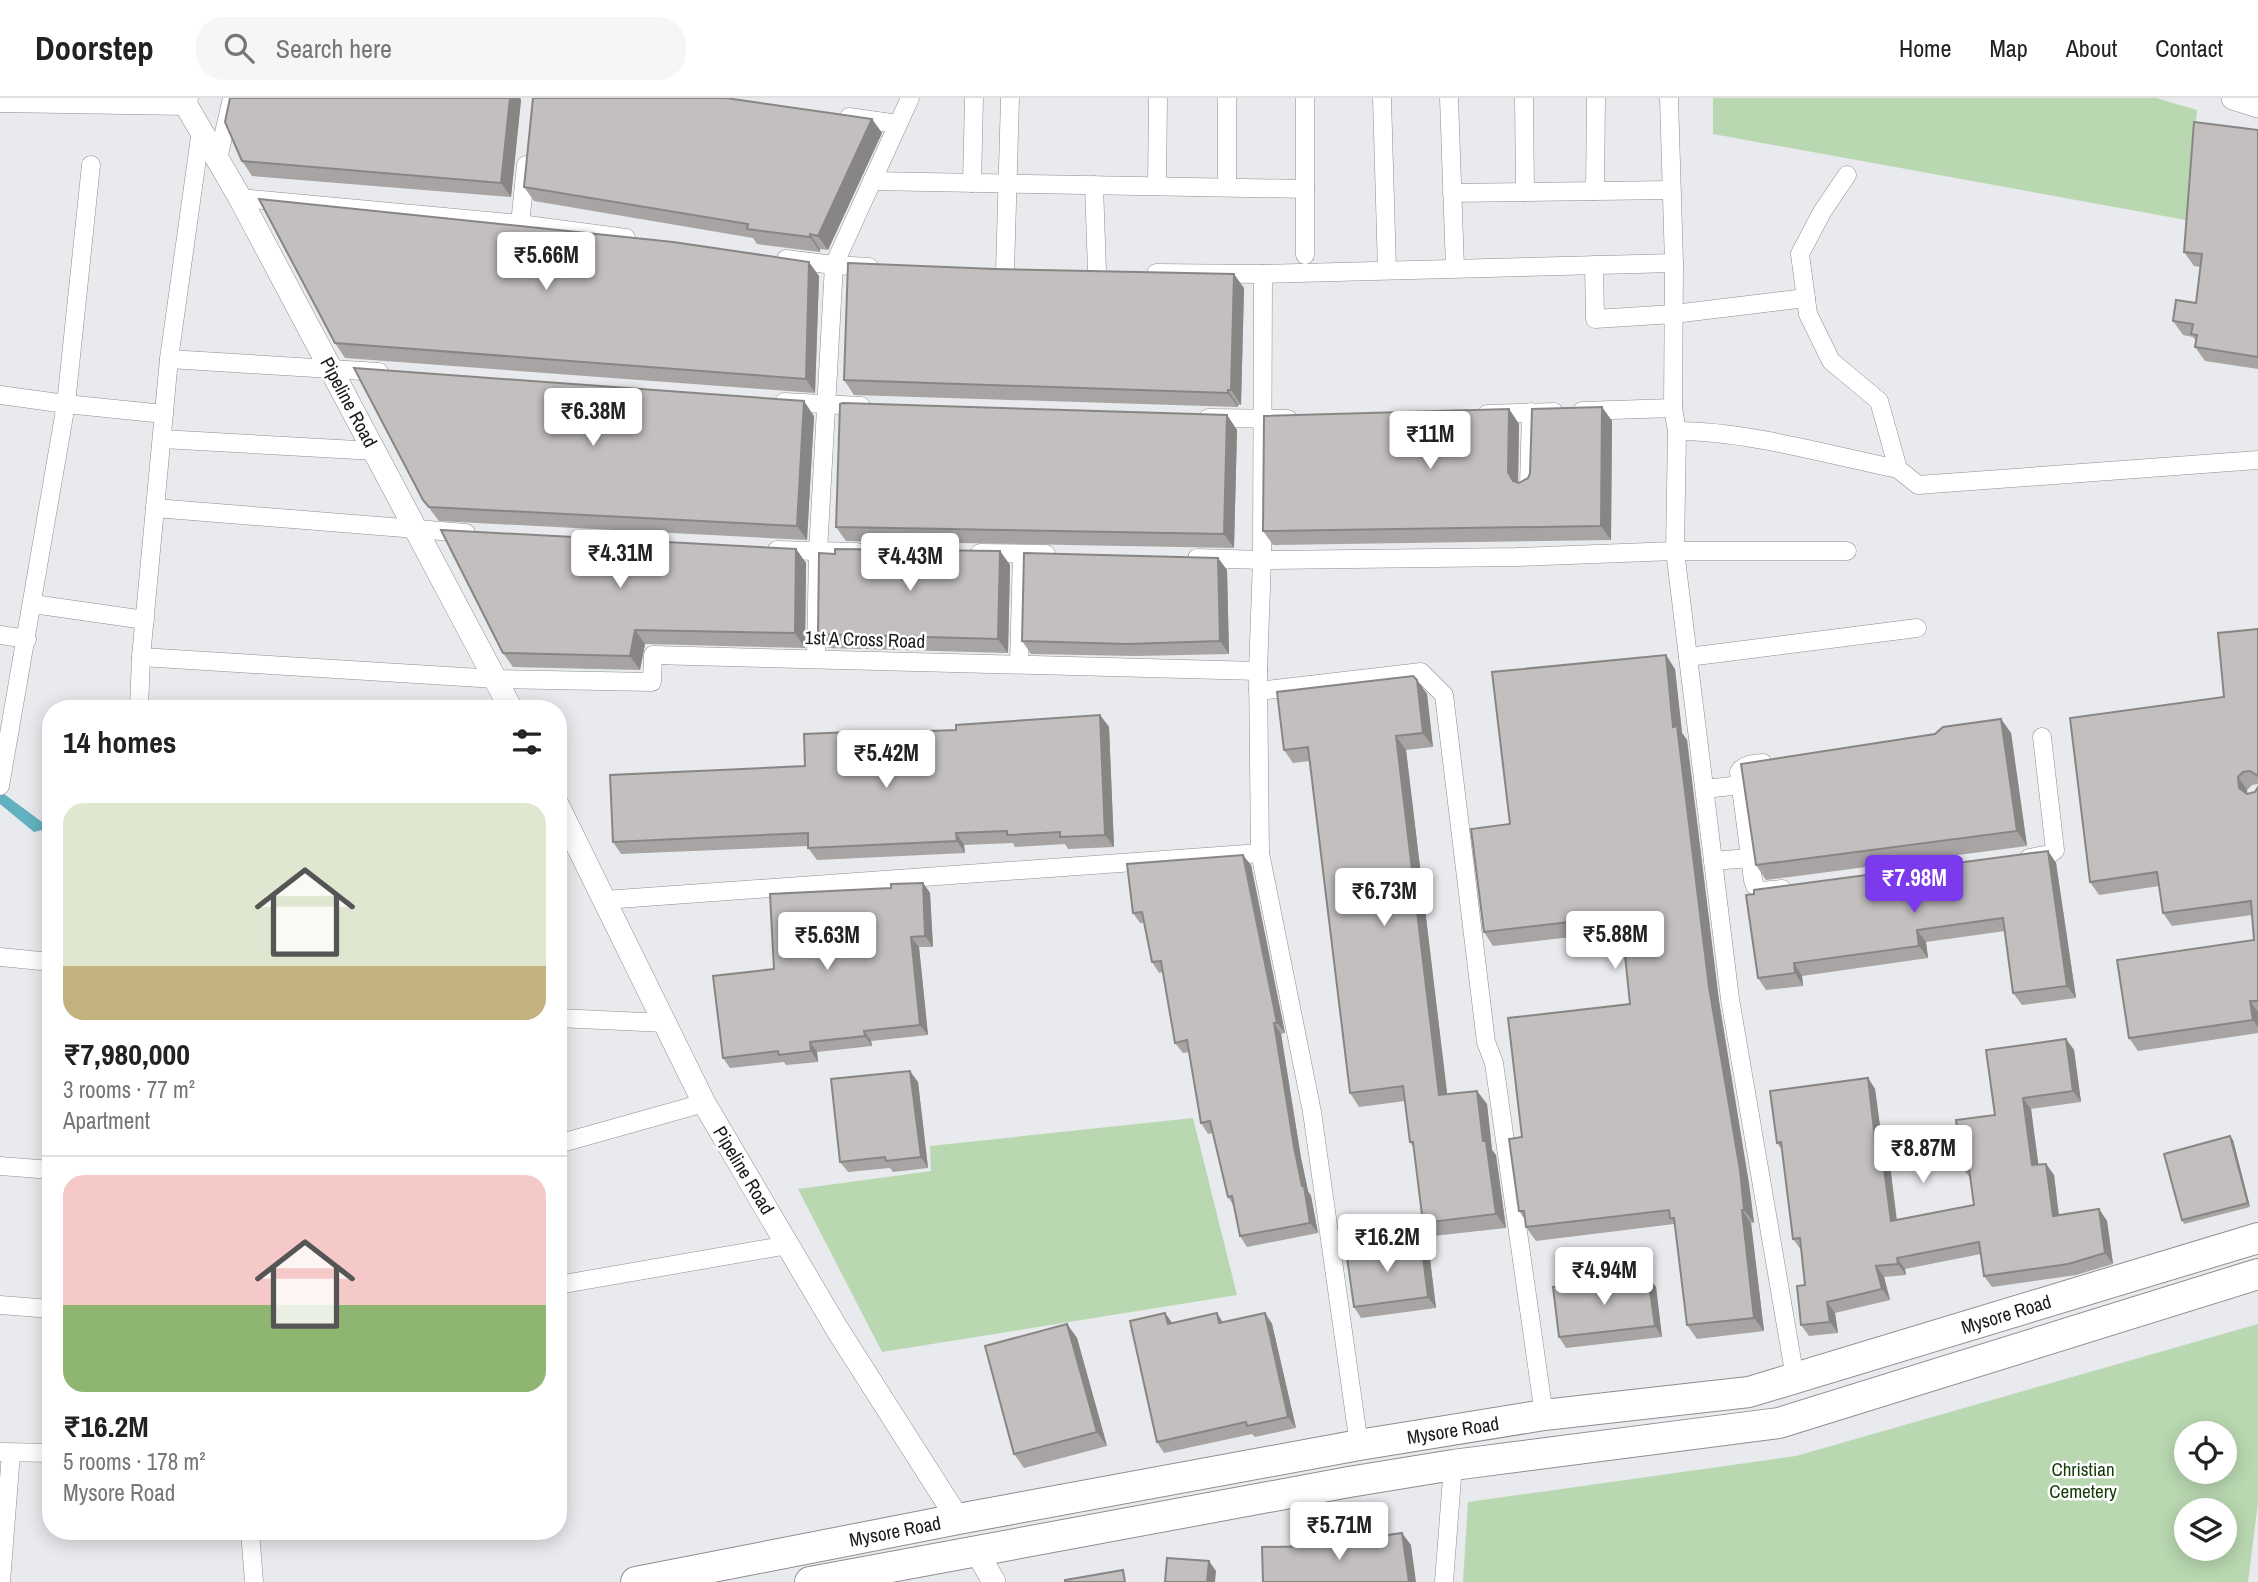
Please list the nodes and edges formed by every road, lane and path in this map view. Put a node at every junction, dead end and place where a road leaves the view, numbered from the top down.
1 (232, 98) edge
2 (909, 98) edge
3 (974, 98) edge
4 (1010, 98) edge
5 (1158, 98) edge
6 (1227, 98) edge
7 (1305, 98) edge
8 (1382, 98) edge
9 (1449, 98) edge
10 (1524, 98) edge
11 (1596, 98) edge
12 (1670, 98) edge
13 (2234, 98) edge
14 (186, 101) edge
15 (0, 103) edge
16 (2258, 106) edge
17 (833, 115) edge
18 (898, 124) junction
19 (201, 131) junction
20 (528, 149) edge
21 (218, 159) junction
22 (91, 165) dead end
23 (1847, 175) dead end
24 (872, 181) junction
25 (972, 183) junction
26 (1008, 184) junction
27 (1094, 186) junction
28 (1157, 186) junction
29 (1227, 187) junction
30 (1305, 189) junction
31 (1671, 190) junction
32 (1595, 191) junction
33 (1525, 192) junction
34 (1452, 193) junction
35 (240, 198) junction
36 (520, 224) junction
37 (643, 240) edge
38 (1305, 255) dead end
39 (765, 257) edge
40 (1674, 263) junction
41 (834, 265) junction
42 (1594, 265) junction
43 (886, 267) edge
44 (1455, 268) junction
45 (1387, 270) junction
46 (1005, 271) edge
47 (1098, 272) edge
48 (1139, 273) edge
49 (1263, 274) junction
50 (1806, 298) junction
51 (1674, 314) junction
52 (169, 359) junction
53 (331, 368) junction
54 (400, 373) edge
55 (0, 395) edge
56 (771, 401) edge
57 (66, 404) junction
58 (826, 405) junction
59 (880, 407) edge
60 (1673, 408) junction
61 (1531, 412) junction
62 (164, 414) junction
63 (1464, 414) edge
64 (1195, 417) edge
65 (1303, 418) edge
66 (1263, 419) junction
67 (1677, 431) junction
68 (162, 439) junction
69 (375, 451) junction
70 (2258, 460) edge
71 (1898, 469) junction
72 (1529, 486) edge
73 (155, 509) junction
74 (417, 531) junction
75 (486, 534) edge
76 (762, 549) edge
77 (1675, 551) junction
78 (1847, 551) dead end
79 (818, 552) junction
80 (872, 552) edge
81 (968, 553) edge
82 (1022, 554) junction
83 (1062, 555) edge
84 (1182, 558) edge
85 (1262, 560) junction
86 (33, 604) junction
87 (145, 620) junction
88 (1917, 628) dead end
89 (0, 635) edge
90 (27, 639) junction
91 (141, 657) junction
92 (1688, 657) junction
93 (816, 659) junction
94 (1019, 664) junction
95 (1258, 671) junction
96 (496, 679) junction
97 (1258, 691) junction
98 (139, 700) edge
99 (506, 700) edge
100 (2042, 737) dead end
101 (1786, 760) edge
102 (1741, 785) junction
103 (0, 786) edge
104 (1704, 789) junction
105 (567, 824) edge
106 (1260, 853) junction
107 (1750, 858) junction
108 (2015, 860) edge
109 (1713, 861) junction
110 (1796, 888) edge
111 (604, 900) junction
112 (0, 957) edge
113 (42, 961) edge
114 (567, 1018) edge
115 (664, 1023) junction
116 (704, 1103) junction
117 (567, 1141) edge
118 (0, 1166) edge
119 (42, 1169) edge
120 (2258, 1238) edge
121 (788, 1245) junction
122 (2258, 1274) edge
123 (567, 1282) edge
124 (0, 1305) edge
125 (42, 1308) edge
126 (1795, 1378) junction
127 (1544, 1415) junction
128 (1359, 1445) junction
129 (5, 1452) edge
130 (42, 1453) edge
131 (1454, 1465) junction
132 (958, 1519) junction
133 (251, 1540) edge
134 (977, 1552) junction
135 (1, 1582) edge
136 (254, 1582) edge
137 (636, 1582) edge
138 (810, 1582) edge
139 (993, 1582) edge
140 (1444, 1582) edge

1 - 21 street
2 - 18 street
3 - 25 street
4 - 26 street
5 - 28 street
6 - 29 street
7 - 30 street
8 - 45 street
9 - 34 street
10 - 33 street
11 - 32 street
12 - 31 street
13 - 16 street
14 - 15 street
14 - 19 street, Pipeline Road
17 - 18 street
18 - 24 street
19 - 21 street, Pipeline Road
19 - 52 street
20 - 36 street
21 - 35 street, Pipeline Road
22 - 57 street
23 - 50 street
24 - 25 street
24 - 41 street
25 - 26 street
26 - 27 street
26 - 46 street
27 - 28 street
27 - 47 street
28 - 29 street
29 - 30 street
30 - 38 street
31 - 32 street
31 - 40 street
32 - 33 street
33 - 34 street
34 - 44 street
35 - 36 street
35 - 53 street, Pipeline Road
36 - 37 street
39 - 41 street
40 - 42 street
40 - 51 street
41 - 43 street
41 - 58 street
42 - 44 street
42 - 51 street
44 - 45 street
45 - 49 street
48 - 49 street
49 - 66 street
50 - 51 street
50 - 71 street
51 - 60 street
52 - 53 street
52 - 62 street
53 - 54 street
53 - 69 street, Pipeline Road
55 - 57 street
56 - 58 street
57 - 62 street
57 - 86 street
58 - 59 street
58 - 79 street
60 - 61 street
60 - 67 street
61 - 63 street
61 - 72 street
62 - 68 street
64 - 66 street
65 - 66 street
66 - 85 street
67 - 71 street
67 - 77 street
68 - 69 street
68 - 73 street
69 - 74 street, Pipeline Road
70 - 71 street
73 - 74 street
73 - 87 street
74 - 75 street
74 - 96 street, Pipeline Road
76 - 79 street
77 - 78 street
77 - 85 street
77 - 92 street
79 - 80 street
79 - 93 street
81 - 82 street
82 - 83 street
82 - 94 street
84 - 85 street
85 - 95 street
86 - 87 street
86 - 90 street
87 - 91 street
88 - 92 street
89 - 90 street
90 - 103 street
91 - 96 street
91 - 98 street
92 - 104 street
93 - 94 street, 1st A Cross Road
93 - 96 street, 1st A Cross Road
94 - 95 street, 1st A Cross Road
95 - 97 street
96 - 99 street, Pipeline Road
97 - 106 street
97 - 127 street
100 - 108 street
101 - 102 street
102 - 104 street
102 - 107 street
104 - 109 street
105 - 111 street, Pipeline Road
106 - 111 street
106 - 128 street
107 - 109 street
107 - 110 street
109 - 126 street
111 - 115 street, Pipeline Road
112 - 113 street
114 - 115 street
115 - 116 street, Pipeline Road
116 - 117 street
116 - 121 street, Pipeline Road
118 - 119 street
120 - 126 highway, Mysore Road
121 - 123 street
121 - 132 street, Pipeline Road
122 - 131 highway, Mysore Road
124 - 125 street
126 - 127 highway, Mysore Road
127 - 128 highway, Mysore Road
128 - 132 highway, Mysore Road
129 - 130 street
129 - 135 street
131 - 134 highway, Mysore Road
131 - 140 street
132 - 137 highway, Mysore Road
133 - 136 street
134 - 138 highway, Mysore Road
134 - 139 street

